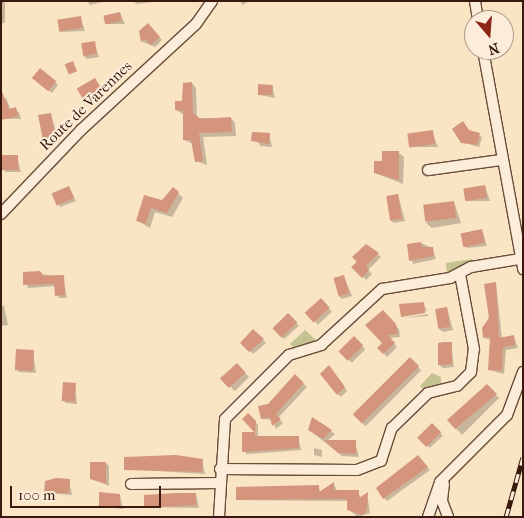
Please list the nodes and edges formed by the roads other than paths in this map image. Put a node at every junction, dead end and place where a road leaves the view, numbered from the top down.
1 (212, 1) edge
2 (485, 60) edge
3 (501, 160) junction
4 (428, 170) dead end
5 (1, 214) edge
6 (521, 264) edge
7 (460, 274) junction
8 (523, 372) edge
9 (220, 469) junction
10 (445, 478) junction
11 (220, 483) junction
12 (130, 484) dead end
13 (219, 517) edge
14 (428, 517) edge
15 (448, 517) edge

1 - 5 street, Route de Varennes
2 - 3 street
3 - 4 street
3 - 6 street
6 - 7 street
7 - 9 street
7 - 9 street
8 - 10 street
9 - 11 street
10 - 14 street
10 - 15 street
11 - 12 street
11 - 13 street
14 - 15 street

